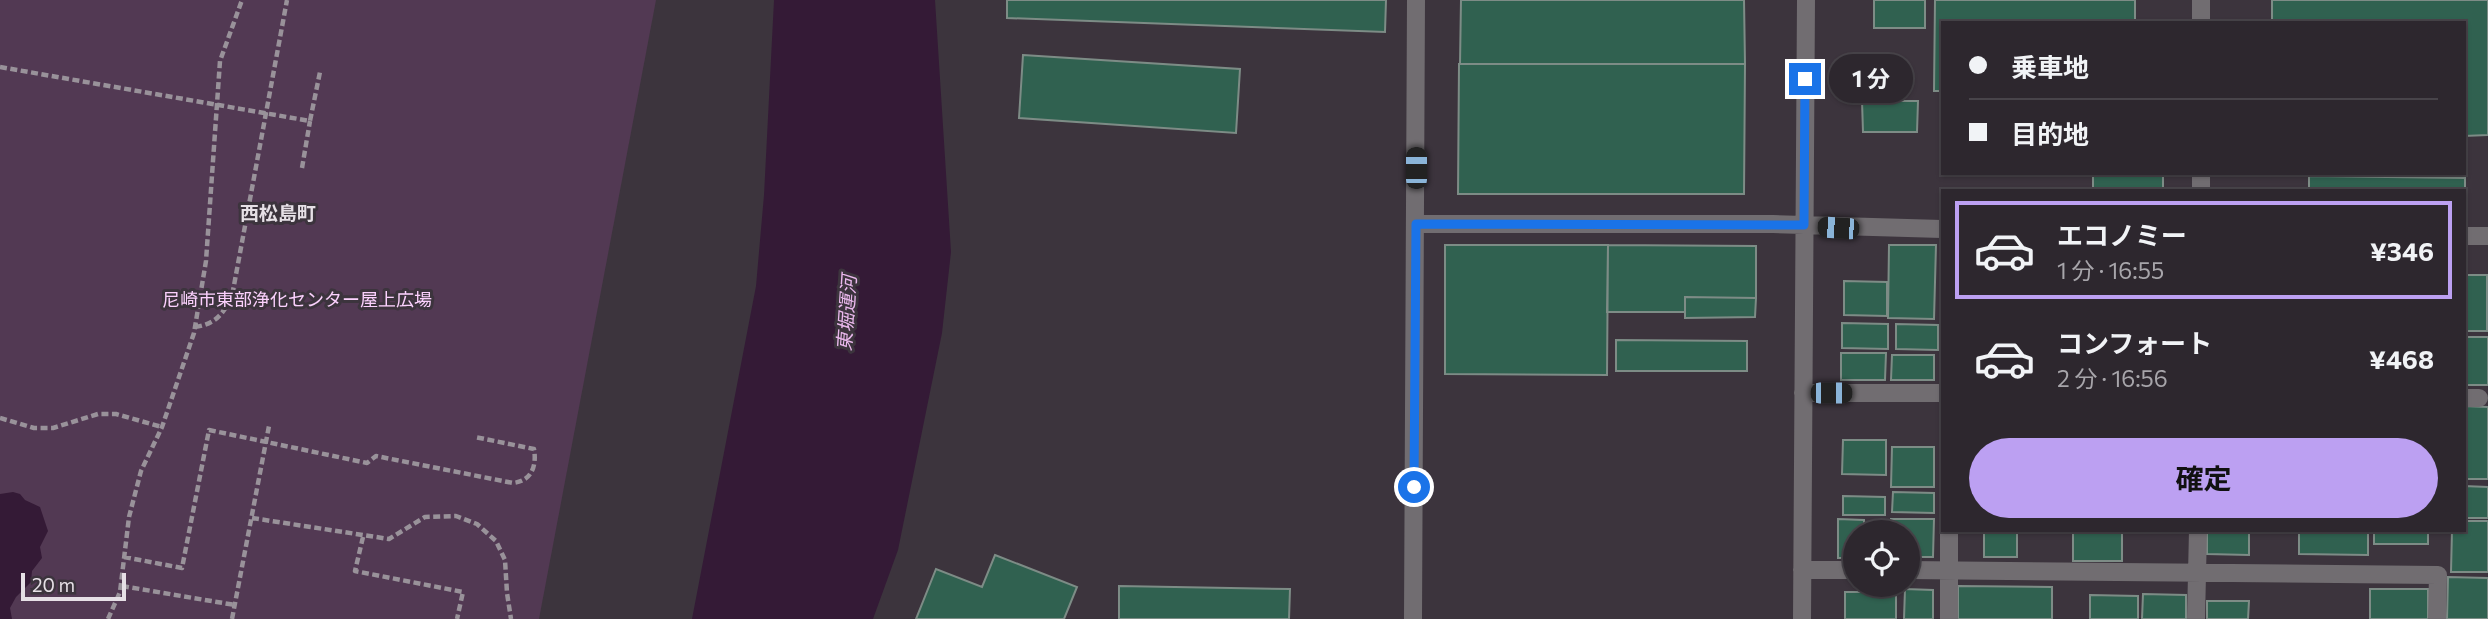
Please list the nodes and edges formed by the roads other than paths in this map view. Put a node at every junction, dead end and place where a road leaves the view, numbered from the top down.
1 (1416, 0) edge
2 (1806, 0) edge
3 (2201, 0) edge
4 (2201, 21) edge
5 (1416, 224) junction
6 (1804, 225) junction
7 (1941, 229) edge
8 (2466, 236) edge
9 (2488, 236) edge
10 (1804, 393) junction
11 (1941, 393) edge
12 (1949, 532) edge
13 (2198, 532) edge
14 (1802, 570) junction
15 (1843, 570) edge
16 (1920, 570) edge
17 (1950, 570) junction
18 (2197, 573) junction
19 (1413, 619) edge
20 (1802, 619) edge
21 (1949, 619) edge
22 (2196, 619) edge
23 (2437, 619) edge

1 - 5 street
2 - 6 street
3 - 4 street
5 - 6 street
5 - 19 street
6 - 7 street
6 - 10 street
8 - 9 street
10 - 11 street
10 - 14 street
12 - 17 street
13 - 18 street
14 - 15 street
14 - 20 street
16 - 17 street
17 - 18 street
17 - 21 street
18 - 22 street
18 - 23 street

